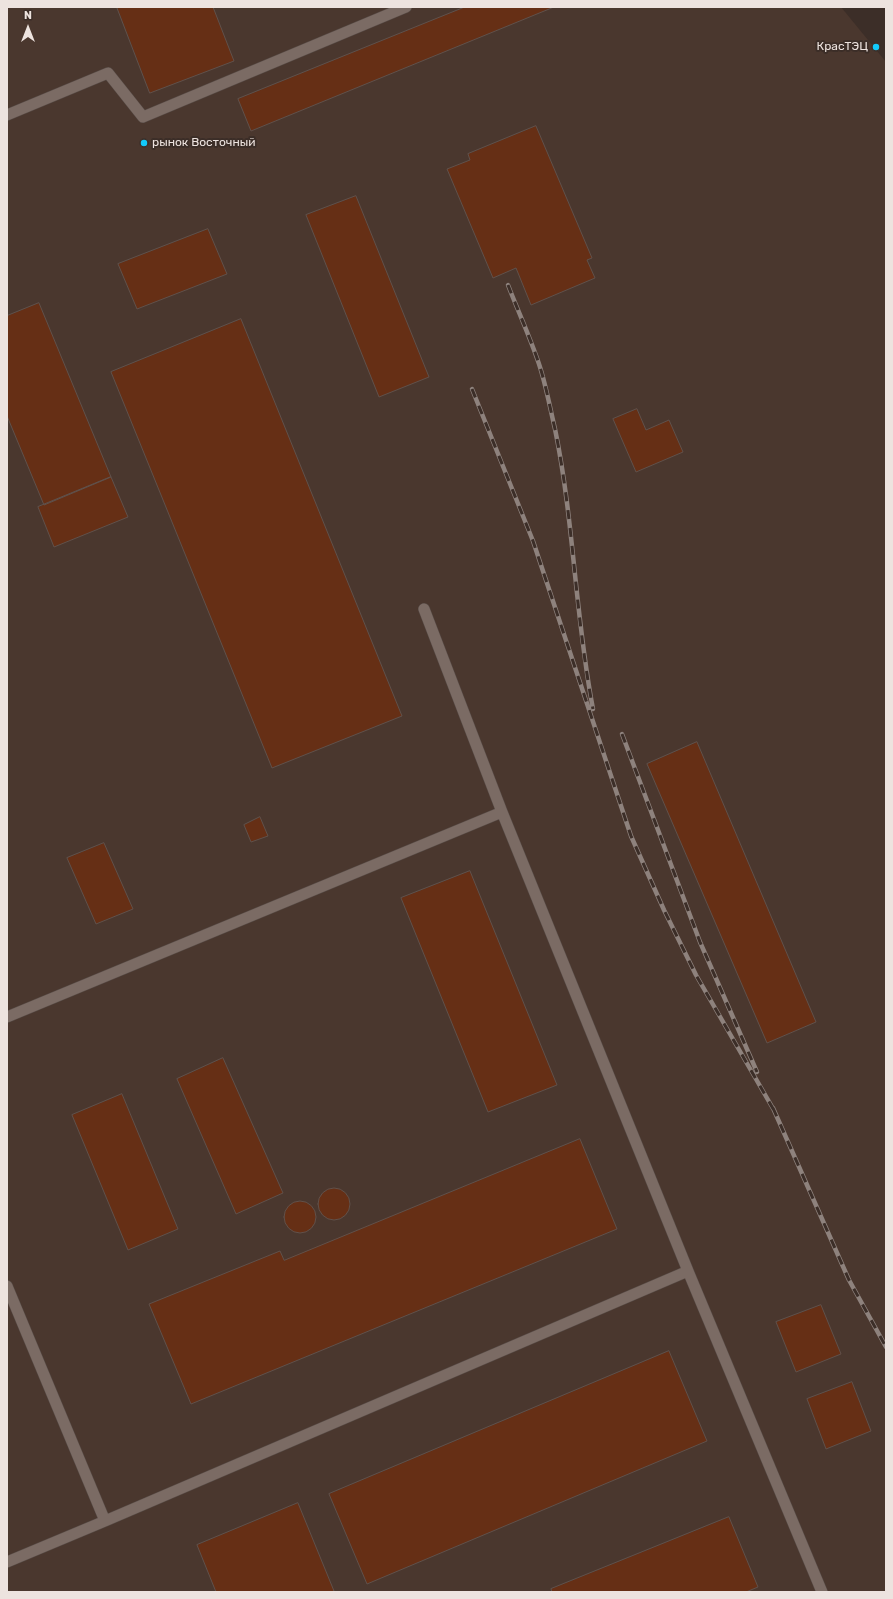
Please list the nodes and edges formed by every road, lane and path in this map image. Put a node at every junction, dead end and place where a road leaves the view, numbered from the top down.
1 (406, 7) edge
2 (7, 115) edge
3 (424, 609) dead end
4 (502, 812) junction
5 (7, 1016) edge
6 (688, 1271) junction
7 (7, 1286) edge
8 (105, 1521) junction
9 (7, 1562) edge
10 (822, 1592) edge

1 - 2 lane
3 - 4 lane
4 - 5 lane
4 - 6 lane
6 - 8 lane
6 - 10 lane
7 - 8 lane
8 - 9 lane

